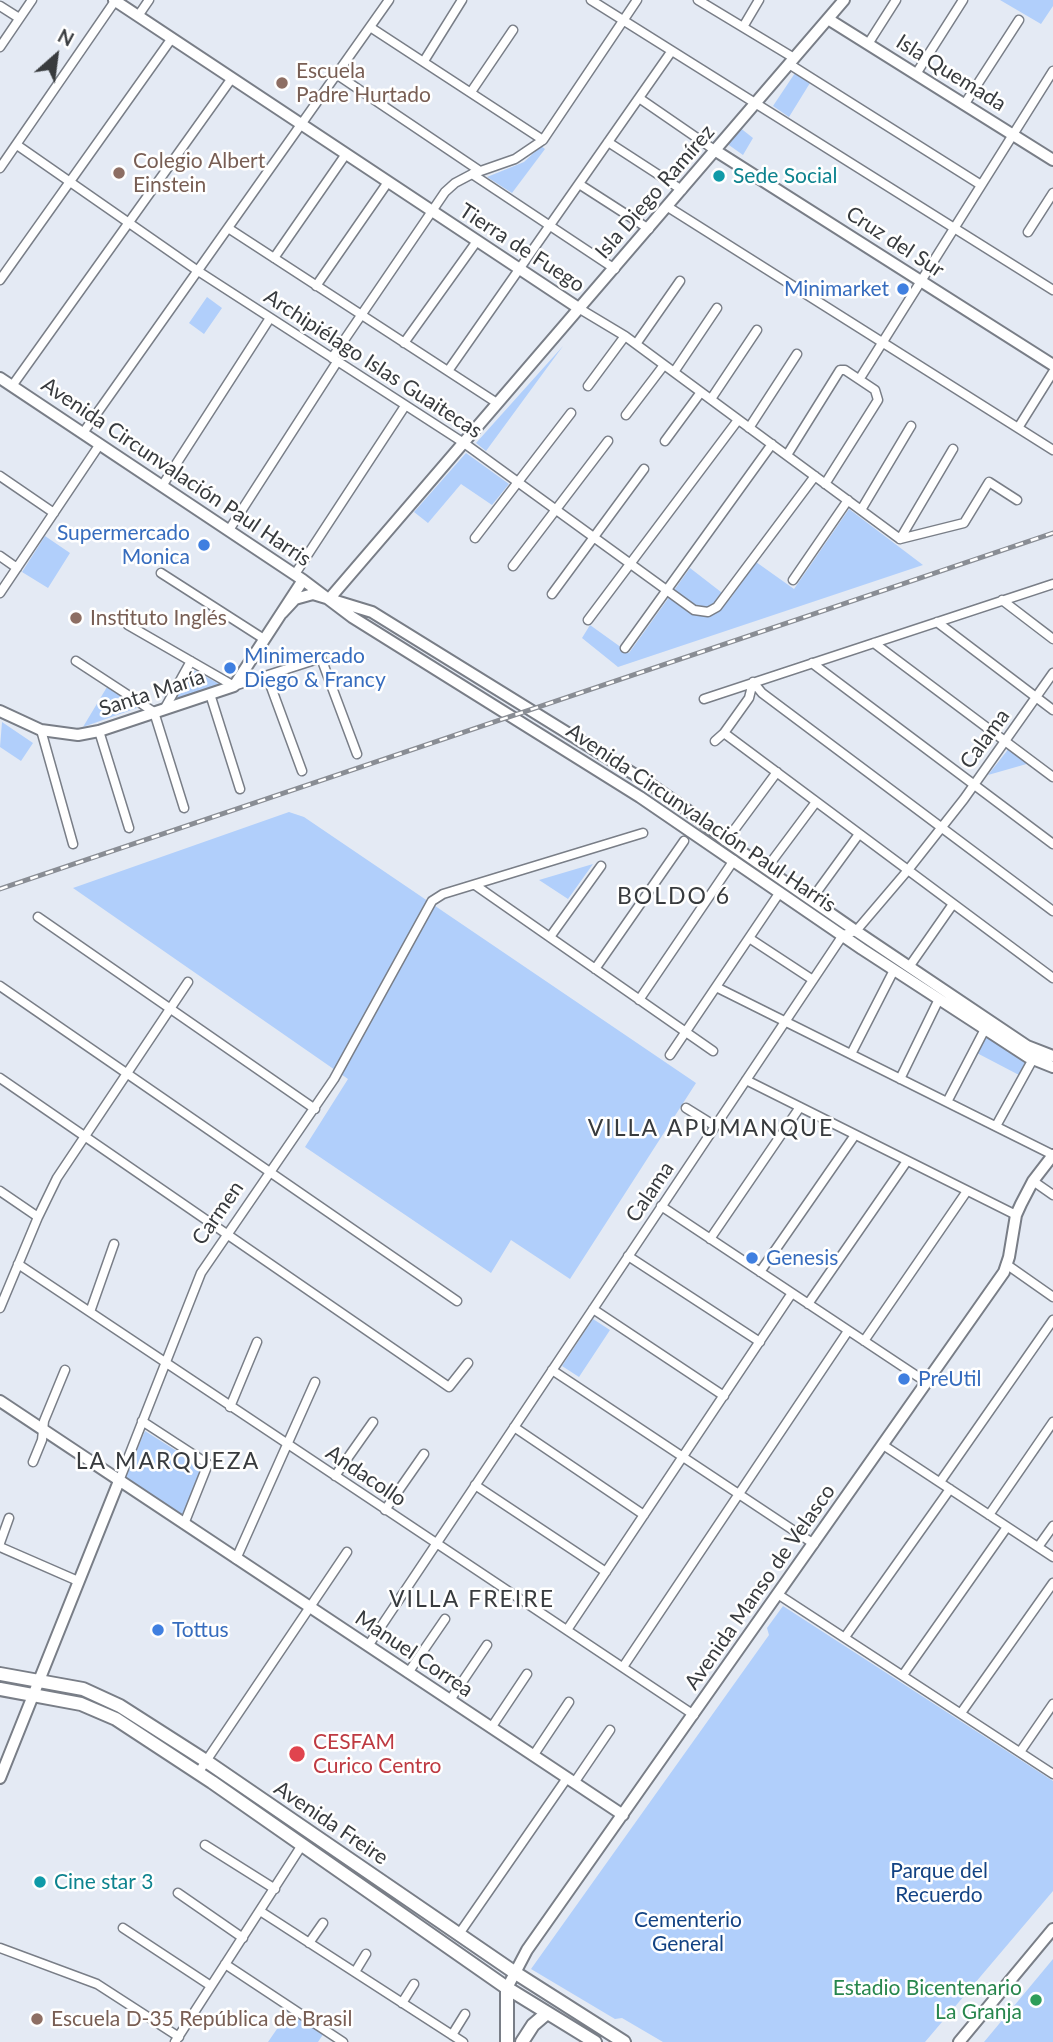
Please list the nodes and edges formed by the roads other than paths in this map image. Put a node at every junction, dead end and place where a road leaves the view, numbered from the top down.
1 (32, 0) edge
2 (115, 0) edge
3 (149, 0) edge
4 (389, 0) edge
5 (462, 0) edge
6 (591, 0) edge
7 (637, 0) edge
8 (700, 0) edge
9 (759, 0) edge
10 (844, 0) edge
11 (896, 0) edge
12 (963, 0) edge
13 (0, 5) edge
14 (138, 16) junction
15 (19, 18) junction
16 (828, 19) junction
17 (1019, 20) dead end
18 (624, 21) junction
19 (370, 27) junction
20 (743, 27) junction
21 (513, 30) dead end
22 (172, 38) junction
23 (868, 44) junction
24 (0, 47) edge
25 (671, 52) junction
26 (424, 61) junction
27 (792, 61) junction
28 (1053, 71) edge
29 (336, 74) junction
30 (916, 74) junction
31 (232, 78) junction
32 (471, 92) junction
33 (639, 98) junction
34 (755, 104) junction
35 (964, 105) junction
36 (301, 124) junction
37 (1013, 135) junction
38 (543, 140) junction
39 (608, 142) junction
40 (17, 145) junction
41 (716, 151) junction
42 (346, 154) junction
43 (1053, 160) edge
44 (0, 168) edge
45 (476, 172) junction
46 (69, 182) junction
47 (388, 182) junction
48 (579, 184) junction
49 (981, 185) junction
50 (682, 190) junction
51 (1053, 193) edge
52 (668, 207) junction
53 (432, 211) junction
54 (127, 223) junction
55 (550, 225) junction
56 (955, 227) junction
57 (228, 228) junction
58 (649, 229) junction
59 (1028, 232) dead end
60 (477, 241) junction
61 (274, 258) junction
62 (519, 269) junction
63 (615, 269) junction
64 (198, 271) junction
65 (0, 280) edge
66 (680, 281) dead end
67 (921, 281) junction
68 (316, 286) junction
69 (1053, 290) edge
70 (717, 308) dead end
71 (580, 309) junction
72 (361, 315) junction
73 (270, 318) junction
74 (757, 330) dead end
75 (625, 336) junction
76 (882, 342) junction
77 (404, 343) junction
78 (636, 344) junction
79 (797, 354) dead end
80 (334, 360) junction
81 (664, 365) junction
82 (1053, 365) edge
83 (448, 371) junction
84 (674, 372) junction
85 (1053, 372) edge
86 (862, 375) dead end
87 (0, 378) edge
88 (12, 386) junction
89 (588, 386) dead end
90 (701, 392) junction
91 (711, 399) junction
92 (497, 404) junction
93 (405, 406) junction
94 (571, 413) dead end
95 (626, 415) dead end
96 (738, 419) junction
97 (911, 426) dead end
98 (749, 428) junction
99 (1018, 428) junction
100 (83, 433) junction
101 (608, 441) dead end
102 (664, 441) dead end
103 (464, 443) junction
104 (100, 444) junction
105 (772, 444) junction
106 (953, 449) dead end
107 (1053, 450) edge
108 (787, 455) junction
109 (644, 469) dead end
110 (0, 476) edge
111 (815, 476) junction
112 (518, 482) junction
113 (825, 484) junction
114 (162, 485) junction
115 (848, 500) junction
116 (1017, 500) dead end
117 (556, 510) junction
118 (861, 510) junction
119 (54, 513) junction
120 (229, 530) junction
121 (475, 538) dead end
122 (593, 538) junction
123 (900, 539) junction
124 (0, 556) edge
125 (629, 564) junction
126 (513, 566) dead end
127 (17, 568) junction
128 (161, 573) dead end
129 (299, 577) junction
130 (793, 580) dead end
131 (1053, 584) edge
132 (666, 591) junction
133 (0, 593) edge
134 (552, 594) dead end
135 (330, 598) junction
136 (1002, 600) junction
137 (282, 613) junction
138 (588, 620) dead end
139 (937, 622) junction
140 (128, 625) dead end
141 (264, 639) junction
142 (1053, 639) edge
143 (874, 643) junction
144 (625, 648) dead end
145 (76, 661) dead end
146 (191, 661) junction
147 (812, 663) junction
148 (1053, 673) edge
149 (267, 676) junction
150 (753, 682) junction
151 (234, 686) junction
152 (210, 694) junction
153 (1036, 697) junction
154 (704, 699) dead end
155 (165, 708) junction
156 (1053, 710) edge
157 (0, 711) edge
158 (153, 712) junction
159 (41, 730) junction
160 (99, 731) junction
161 (724, 733) junction
162 (715, 741) dead end
163 (1006, 741) junction
164 (357, 754) dead end
165 (302, 771) dead end
166 (776, 772) junction
167 (1053, 777) edge
168 (974, 785) junction
169 (240, 789) dead end
170 (816, 802) junction
171 (184, 808) dead end
172 (129, 828) dead end
173 (941, 828) junction
174 (643, 833) dead end
175 (859, 834) junction
176 (684, 841) dead end
177 (726, 841) junction
178 (72, 844) dead end
179 (1053, 844) edge
180 (734, 860) junction
181 (601, 866) dead end
182 (766, 870) junction
183 (908, 870) junction
184 (475, 885) junction
185 (780, 892) junction
186 (811, 901) junction
187 (953, 904) junction
188 (1053, 911) edge
189 (38, 917) dead end
190 (856, 931) junction
191 (843, 935) junction
192 (550, 937) junction
193 (749, 937) junction
194 (909, 967) junction
195 (595, 969) junction
196 (894, 970) junction
197 (1053, 978) edge
198 (813, 980) junction
199 (188, 982) dead end
200 (0, 986) edge
201 (716, 987) junction
202 (939, 999) junction
203 (639, 1000) junction
204 (170, 1009) junction
205 (785, 1021) junction
206 (985, 1030) junction
207 (685, 1032) junction
208 (713, 1051) dead end
209 (851, 1054) junction
210 (670, 1055) dead end
211 (1053, 1056) edge
212 (1033, 1059) junction
213 (1053, 1067) edge
214 (127, 1073) junction
215 (0, 1079) edge
216 (900, 1079) junction
217 (746, 1080) junction
218 (947, 1102) junction
219 (800, 1107) junction
220 (686, 1108) dead end
221 (315, 1109) junction
222 (715, 1126) junction
223 (996, 1126) junction
224 (855, 1135) junction
225 (84, 1136) junction
226 (1053, 1154) edge
227 (906, 1161) junction
228 (270, 1172) junction
229 (1033, 1181) junction
230 (0, 1191) edge
231 (967, 1191) junction
232 (1053, 1195) edge
233 (661, 1206) junction
234 (1016, 1215) junction
235 (38, 1217) junction
236 (227, 1234) junction
237 (710, 1239) junction
238 (114, 1244) dead end
239 (628, 1256) junction
240 (19, 1264) junction
241 (1006, 1264) junction
242 (760, 1272) junction
243 (3, 1290) edge
244 (792, 1293) junction
245 (1053, 1297) edge
246 (457, 1301) dead end
247 (808, 1304) junction
248 (0, 1308) edge
249 (593, 1309) junction
250 (90, 1312) junction
251 (1053, 1320) edge
252 (848, 1331) junction
253 (864, 1341) junction
254 (257, 1342) dead end
255 (760, 1342) junction
256 (165, 1363) junction
257 (468, 1363) dead end
258 (65, 1370) dead end
259 (552, 1370) junction
260 (315, 1382) dead end
261 (926, 1382) junction
262 (724, 1396) junction
263 (0, 1401) edge
264 (230, 1406) junction
265 (142, 1421) junction
266 (373, 1422) dead end
267 (1053, 1422) edge
268 (514, 1427) junction
269 (44, 1431) junction
270 (286, 1444) junction
271 (883, 1445) junction
272 (424, 1454) dead end
273 (683, 1457) junction
274 (33, 1462) dead end
275 (335, 1476) junction
276 (119, 1481) junction
277 (940, 1482) junction
278 (475, 1485) junction
279 (950, 1489) junction
280 (739, 1494) junction
281 (385, 1510) junction
282 (644, 1515) junction
283 (989, 1515) junction
284 (9, 1518) dead end
285 (184, 1524) junction
286 (1053, 1526) edge
287 (1007, 1527) junction
288 (436, 1543) junction
289 (814, 1544) junction
290 (0, 1545) edge
291 (1038, 1547) junction
292 (348, 1552) dead end
293 (1053, 1557) edge
294 (236, 1559) junction
295 (606, 1572) junction
296 (78, 1581) junction
297 (1053, 1583) edge
298 (779, 1595) junction
299 (310, 1607) junction
300 (444, 1619) dead end
301 (567, 1630) junction
302 (845, 1637) junction
303 (487, 1645) dead end
304 (368, 1646) junction
305 (623, 1667) junction
306 (408, 1672) junction
307 (0, 1674) edge
308 (527, 1674) dead end
309 (903, 1675) junction
310 (38, 1681) junction
311 (0, 1689) edge
312 (32, 1696) junction
313 (450, 1700) junction
314 (569, 1702) dead end
315 (1053, 1704) edge
316 (961, 1713) junction
317 (694, 1714) junction
318 (491, 1728) junction
319 (610, 1730) dead end
320 (1020, 1752) junction
321 (533, 1755) junction
322 (206, 1761) junction
323 (198, 1773) junction
324 (1053, 1774) edge
325 (0, 1778) edge
326 (570, 1780) junction
327 (623, 1815) junction
328 (302, 1844) junction
329 (205, 1845) dead end
330 (275, 1889) junction
331 (178, 1893) dead end
332 (260, 1911) junction
333 (323, 1923) dead end
334 (123, 1928) dead end
335 (1053, 1929) edge
336 (459, 1934) junction
337 (243, 1938) junction
338 (309, 1943) junction
339 (0, 1948) edge
340 (366, 1954) dead end
341 (225, 1964) junction
342 (355, 1972) junction
343 (514, 1972) junction
344 (414, 1984) dead end
345 (211, 1986) junction
346 (507, 1988) junction
347 (402, 2003) junction
348 (547, 2013) junction
349 (465, 2014) dead end
350 (452, 2035) junction
351 (329, 2038) edge
352 (177, 2040) edge
353 (343, 2042) edge
354 (463, 2042) edge
355 (507, 2042) edge
356 (522, 2042) edge
357 (594, 2042) edge
358 (624, 2042) edge
359 (959, 2042) edge

1 - 15 street
2 - 14 street, Tierra de Fuego
2 - 40 street
3 - 14 street
4 - 19 street
5 - 26 street
6 - 18 street
7 - 18 street
8 - 20 street
9 - 20 street
10 - 16 street, Isla Diego Ramírez
11 - 23 street
12 - 30 street
13 - 15 street
14 - 22 street, Tierra de Fuego
15 - 24 street
16 - 23 street, Isla Quemada
16 - 27 street, Isla Diego Ramírez
17 - 35 street
18 - 25 street
18 - 38 street
19 - 26 street
19 - 29 street
20 - 27 street
21 - 32 street
22 - 31 street, Tierra de Fuego
22 - 46 street
23 - 30 street, Isla Quemada
25 - 33 street
25 - 34 street
26 - 32 street
27 - 34 street, Isla Diego Ramírez
27 - 49 street
28 - 37 street
29 - 36 street
29 - 45 street
30 - 35 street, Isla Quemada
31 - 36 street, Tierra de Fuego
31 - 54 street
32 - 38 street
33 - 39 street
33 - 41 street
34 - 41 street, Isla Diego Ramírez
34 - 56 street
35 - 37 street, Isla Quemada
36 - 42 street, Tierra de Fuego
36 - 57 street
37 - 43 street, Isla Quemada
37 - 49 street
38 - 45 street
39 - 48 street
39 - 50 street
40 - 44 street
40 - 46 street, Archipiélago Islas Guaitecas
41 - 50 street, Isla Diego Ramírez
41 - 67 street, Cruz del Sur
42 - 47 street, Tierra de Fuego
42 - 61 street
45 - 53 street
45 - 55 street
46 - 54 street, Archipiélago Islas Guaitecas
46 - 65 street
47 - 53 street, Tierra de Fuego
47 - 68 street
48 - 55 street
48 - 58 street
49 - 56 street
50 - 52 street, Isla Diego Ramírez
51 - 59 street
52 - 58 street, Isla Diego Ramírez
52 - 76 street
53 - 60 street, Tierra de Fuego
53 - 72 street
54 - 64 street, Archipiélago Islas Guaitecas
54 - 88 street
55 - 62 street
55 - 63 street
56 - 67 street
56 - 69 street
57 - 61 street
57 - 64 street
58 - 63 street, Isla Diego Ramírez
60 - 62 street, Tierra de Fuego
60 - 77 street
61 - 68 street
62 - 71 street, Tierra de Fuego
62 - 83 street
63 - 71 street, Isla Diego Ramírez
64 - 73 street, Archipiélago Islas Guaitecas
64 - 100 street
66 - 78 street
67 - 76 street
67 - 82 street, Cruz del Sur
68 - 72 street
70 - 84 street
71 - 75 street, Tierra de Fuego
71 - 92 street, Isla Diego Ramírez
72 - 77 street
72 - 80 street
73 - 80 street, Archipiélago Islas Guaitecas
73 - 114 street
74 - 91 street
75 - 78 street, Tierra de Fuego
75 - 89 street
76 - 86 street
76 - 99 street
77 - 83 street
78 - 81 street, Tierra de Fuego
79 - 98 street
80 - 93 street, Archipiélago Islas Guaitecas
80 - 120 street
81 - 84 street, Tierra de Fuego
81 - 95 street
83 - 92 street
84 - 90 street, Tierra de Fuego
85 - 99 street
87 - 88 street, Avenida Circunvalación Paul Harris
88 - 100 street, Avenida Circunvalación Paul Harris
90 - 91 street, Tierra de Fuego
90 - 102 street
91 - 96 street, Tierra de Fuego
92 - 103 street, Isla Diego Ramírez
93 - 103 street, Archipiélago Islas Guaitecas
93 - 129 street
94 - 112 street
96 - 98 street, Tierra de Fuego
96 - 125 street
97 - 118 street
98 - 105 street, Tierra de Fuego
99 - 107 street
100 - 104 street, Avenida Circunvalación Paul Harris
101 - 117 street
103 - 112 street, Archipiélago Islas Guaitecas
103 - 135 street, Isla Diego Ramírez
104 - 114 street, Avenida Circunvalación Paul Harris
104 - 119 street
105 - 108 street, Tierra de Fuego
105 - 132 street
106 - 123 street
108 - 111 street, Tierra de Fuego
108 - 113 street
109 - 122 street
110 - 119 street
111 - 113 street, Tierra de Fuego
111 - 132 street, Archipiélago Islas Guaitecas
112 - 117 street, Archipiélago Islas Guaitecas
112 - 121 street
113 - 115 street, Tierra de Fuego
114 - 120 street, Avenida Circunvalación Paul Harris
115 - 118 street, Tierra de Fuego
115 - 130 street
116 - 123 street
117 - 122 street, Archipiélago Islas Guaitecas
117 - 126 street
118 - 123 street, Tierra de Fuego
119 - 127 street
120 - 129 street, Avenida Circunvalación Paul Harris
122 - 125 street, Archipiélago Islas Guaitecas
122 - 134 street
124 - 127 street
125 - 132 street, Archipiélago Islas Guaitecas
125 - 138 street
127 - 133 street
128 - 141 street
129 - 135 street, Avenida Circunvalación Paul Harris
129 - 137 street, Santa María
131 - 136 street
132 - 144 street
135 - 137 street, Santa María
135 - 177 street, Avenida Circunvalación Paul Harris
135 - 180 street, Avenida Circunvalación Paul Harris
136 - 139 street
136 - 142 street
137 - 141 street, Santa María
139 - 143 street
139 - 153 street
140 - 146 street
141 - 151 street, Santa María
143 - 147 street
143 - 163 street
145 - 158 street
146 - 151 street
146 - 155 street
147 - 150 street
147 - 168 street
148 - 153 street, Calama
149 - 151 street
149 - 164 street
149 - 165 street
150 - 154 street
150 - 161 street
150 - 173 street
151 - 152 street, Santa María
152 - 155 street, Santa María
152 - 169 street
153 - 156 street
153 - 163 street, Calama
155 - 158 street, Santa María
157 - 159 street, Santa María
158 - 160 street, Santa María
158 - 171 street
159 - 160 street, Santa María
159 - 178 street
160 - 172 street
161 - 162 street
161 - 166 street
163 - 167 street
163 - 168 street, Calama
166 - 170 street
166 - 177 street
168 - 173 street, Calama
168 - 179 street
170 - 175 street
170 - 182 street
173 - 183 street, Calama
173 - 188 street
174 - 184 street, Carmen
175 - 183 street
175 - 186 street
176 - 195 street
177 - 182 street, Avenida Circunvalación Paul Harris
180 - 185 street, Avenida Circunvalación Paul Harris
180 - 203 street
181 - 192 street
182 - 186 street, Avenida Circunvalación Paul Harris
183 - 187 street
183 - 190 street, Calama
184 - 192 street
184 - 221 street, Carmen
185 - 191 street, Avenida Circunvalación Paul Harris
185 - 193 street
186 - 190 street, Avenida Circunvalación Paul Harris
187 - 194 street
187 - 197 street
189 - 204 street
190 - 191 street
190 - 194 street, Avenida Circunvalación Paul Harris
191 - 196 street, Avenida Circunvalación Paul Harris
191 - 198 street, Calama
192 - 195 street
193 - 198 street
193 - 201 street
194 - 211 street, Avenida Circunvalación Paul Harris
195 - 203 street
196 - 202 street, Avenida Circunvalación Paul Harris
196 - 209 street
198 - 205 street, Calama
199 - 204 street
200 - 214 street
201 - 205 street
201 - 207 street
202 - 206 street, Avenida Circunvalación Paul Harris
202 - 216 street
203 - 207 street
204 - 214 street
204 - 221 street
205 - 209 street
205 - 217 street, Calama
206 - 212 street, Avenida Circunvalación Paul Harris
206 - 218 street
207 - 208 street
207 - 210 street
209 - 216 street
212 - 213 street, Avenida Circunvalación Paul Harris
212 - 223 street
214 - 225 street
214 - 228 street
215 - 225 street
216 - 218 street
217 - 219 street
217 - 222 street, Calama
218 - 223 street
219 - 224 street
219 - 237 street
220 - 222 street
221 - 228 street, Carmen
222 - 233 street, Calama
223 - 226 street
224 - 227 street
224 - 242 street
225 - 235 street
225 - 236 street
226 - 229 street, Avenida Manso de Velasco
227 - 231 street
227 - 247 street
228 - 236 street, Carmen
228 - 246 street
229 - 232 street
229 - 234 street, Avenida Manso de Velasco
230 - 235 street
231 - 234 street
231 - 253 street
233 - 237 street
233 - 239 street, Calama
234 - 241 street, Avenida Manso de Velasco
235 - 240 street
236 - 256 street, Carmen
236 - 257 street
237 - 242 street
238 - 250 street
239 - 249 street, Calama
239 - 255 street
240 - 243 street
240 - 250 street, Andacollo
241 - 245 street
241 - 261 street, Avenida Manso de Velasco
242 - 244 street
243 - 248 street
244 - 247 street
244 - 255 street
247 - 252 street
249 - 259 street, Calama
249 - 262 street
250 - 256 street, Andacollo
251 - 277 street
252 - 253 street
252 - 280 street
253 - 261 street
254 - 264 street
255 - 262 street
256 - 264 street, Andacollo
256 - 265 street, Carmen
258 - 269 street
259 - 268 street, Calama
259 - 273 street
260 - 270 street
261 - 271 street, Avenida Manso de Velasco
262 - 273 street
263 - 269 street, Manuel Correa
264 - 270 street, Andacollo
265 - 276 street, Carmen
265 - 285 street
266 - 275 street
267 - 283 street
268 - 278 street, Calama
268 - 282 street
269 - 274 street
269 - 276 street, Manuel Correa
270 - 275 street, Andacollo
270 - 294 street
271 - 277 street
271 - 289 street, Avenida Manso de Velasco
272 - 281 street
273 - 280 street
273 - 282 street
275 - 281 street, Andacollo
276 - 285 street, Manuel Correa
276 - 296 street, Carmen
277 - 279 street
278 - 288 street, Calama
278 - 295 street
279 - 283 street
279 - 302 street
280 - 289 street
280 - 305 street
281 - 288 street, Andacollo
282 - 295 street
283 - 287 street
284 - 290 street
285 - 294 street, Manuel Correa
286 - 291 street
287 - 291 street
287 - 309 street
288 - 301 street, Andacollo
288 - 304 street, Calama
289 - 298 street, Avenida Manso de Velasco
290 - 296 street
291 - 293 street
292 - 299 street
294 - 299 street, Manuel Correa
295 - 301 street
296 - 310 street, Carmen
297 - 316 street
298 - 302 street
298 - 317 street, Avenida Manso de Velasco
299 - 304 street, Manuel Correa
299 - 322 street
300 - 306 street
301 - 305 street, Andacollo
302 - 309 street
303 - 313 street
304 - 306 street, Manuel Correa
305 - 317 street, Andacollo
306 - 313 street, Manuel Correa
307 - 310 main road, Avenida Freire
308 - 318 street
309 - 316 street
310 - 312 street, Carmen
310 - 322 main road, Avenida Freire
311 - 312 main road, Avenida Freire
312 - 323 main road, Avenida Freire
312 - 325 street, Carmen
313 - 318 street, Manuel Correa
314 - 321 street
315 - 320 street
316 - 320 street
317 - 327 street, Avenida Manso de Velasco
318 - 321 street, Manuel Correa
319 - 326 street
320 - 324 street
321 - 326 street, Manuel Correa
322 - 323 street
322 - 336 main road, Avenida Freire
323 - 328 main road, Avenida Freire
326 - 327 street, Manuel Correa
326 - 336 street
327 - 343 street, Avenida Manso de Velasco
328 - 330 street
328 - 346 main road, Avenida Freire
329 - 330 street
330 - 332 street
331 - 337 street
332 - 337 street
332 - 338 street
333 - 338 street
334 - 345 street
335 - 359 street
336 - 343 main road, Avenida Freire
337 - 341 street
338 - 342 street
339 - 352 street
340 - 342 street
341 - 345 street
341 - 351 street
342 - 347 street
343 - 346 street, Avenida Manso de Velasco
343 - 358 main road, Avenida Freire
344 - 347 street
345 - 352 street
346 - 348 main road, Avenida Freire
346 - 355 main road, Avenida Manso de Velasco
347 - 350 street
348 - 356 main road
348 - 357 main road, Avenida Freire
349 - 350 street
350 - 354 street
351 - 353 street

